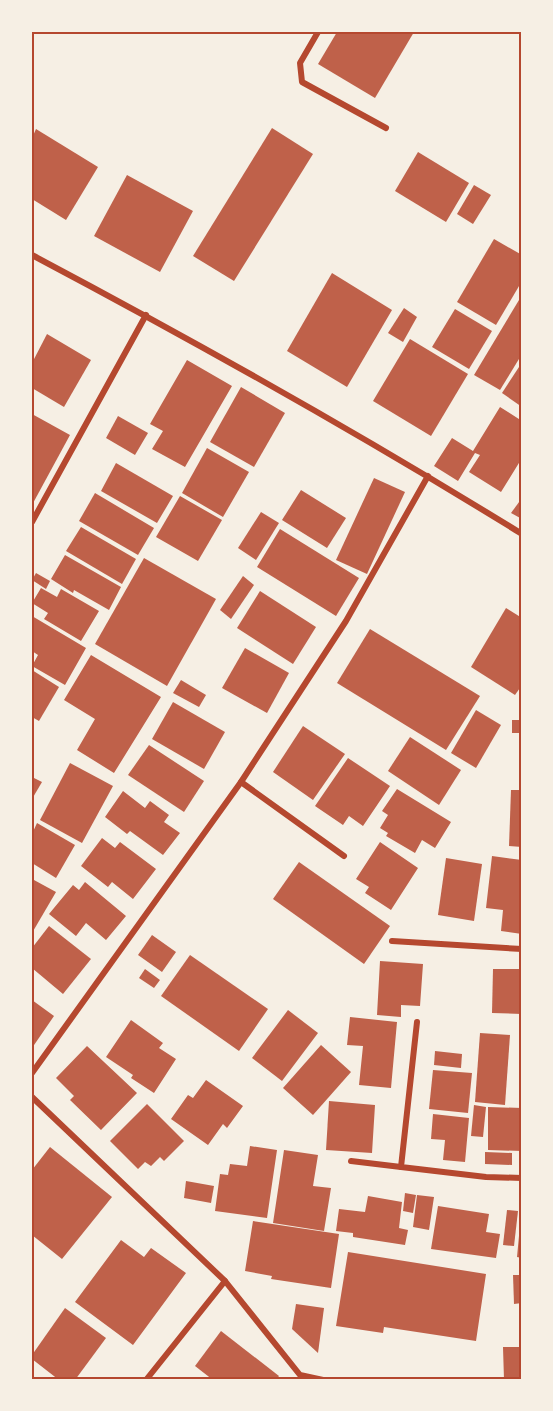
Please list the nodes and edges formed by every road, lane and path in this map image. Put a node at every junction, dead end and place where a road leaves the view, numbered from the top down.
1 (318, 32) edge
2 (386, 128) dead end
3 (32, 255) edge
4 (146, 315) junction
5 (428, 476) junction
6 (32, 522) edge
7 (522, 534) edge
8 (241, 782) junction
9 (344, 856) dead end
10 (392, 941) dead end
11 (522, 949) edge
12 (417, 1022) dead end
13 (32, 1073) edge
14 (32, 1097) edge
15 (351, 1161) dead end
16 (401, 1167) junction
17 (522, 1178) edge
18 (225, 1281) junction
19 (146, 1380) edge
20 (323, 1380) edge

1 - 2 street
3 - 4 street
4 - 5 street
4 - 6 street
5 - 7 street
5 - 8 street
8 - 9 street
8 - 13 street
10 - 11 street
12 - 16 street
14 - 18 street
15 - 16 street
16 - 17 street
18 - 19 street
18 - 20 street

